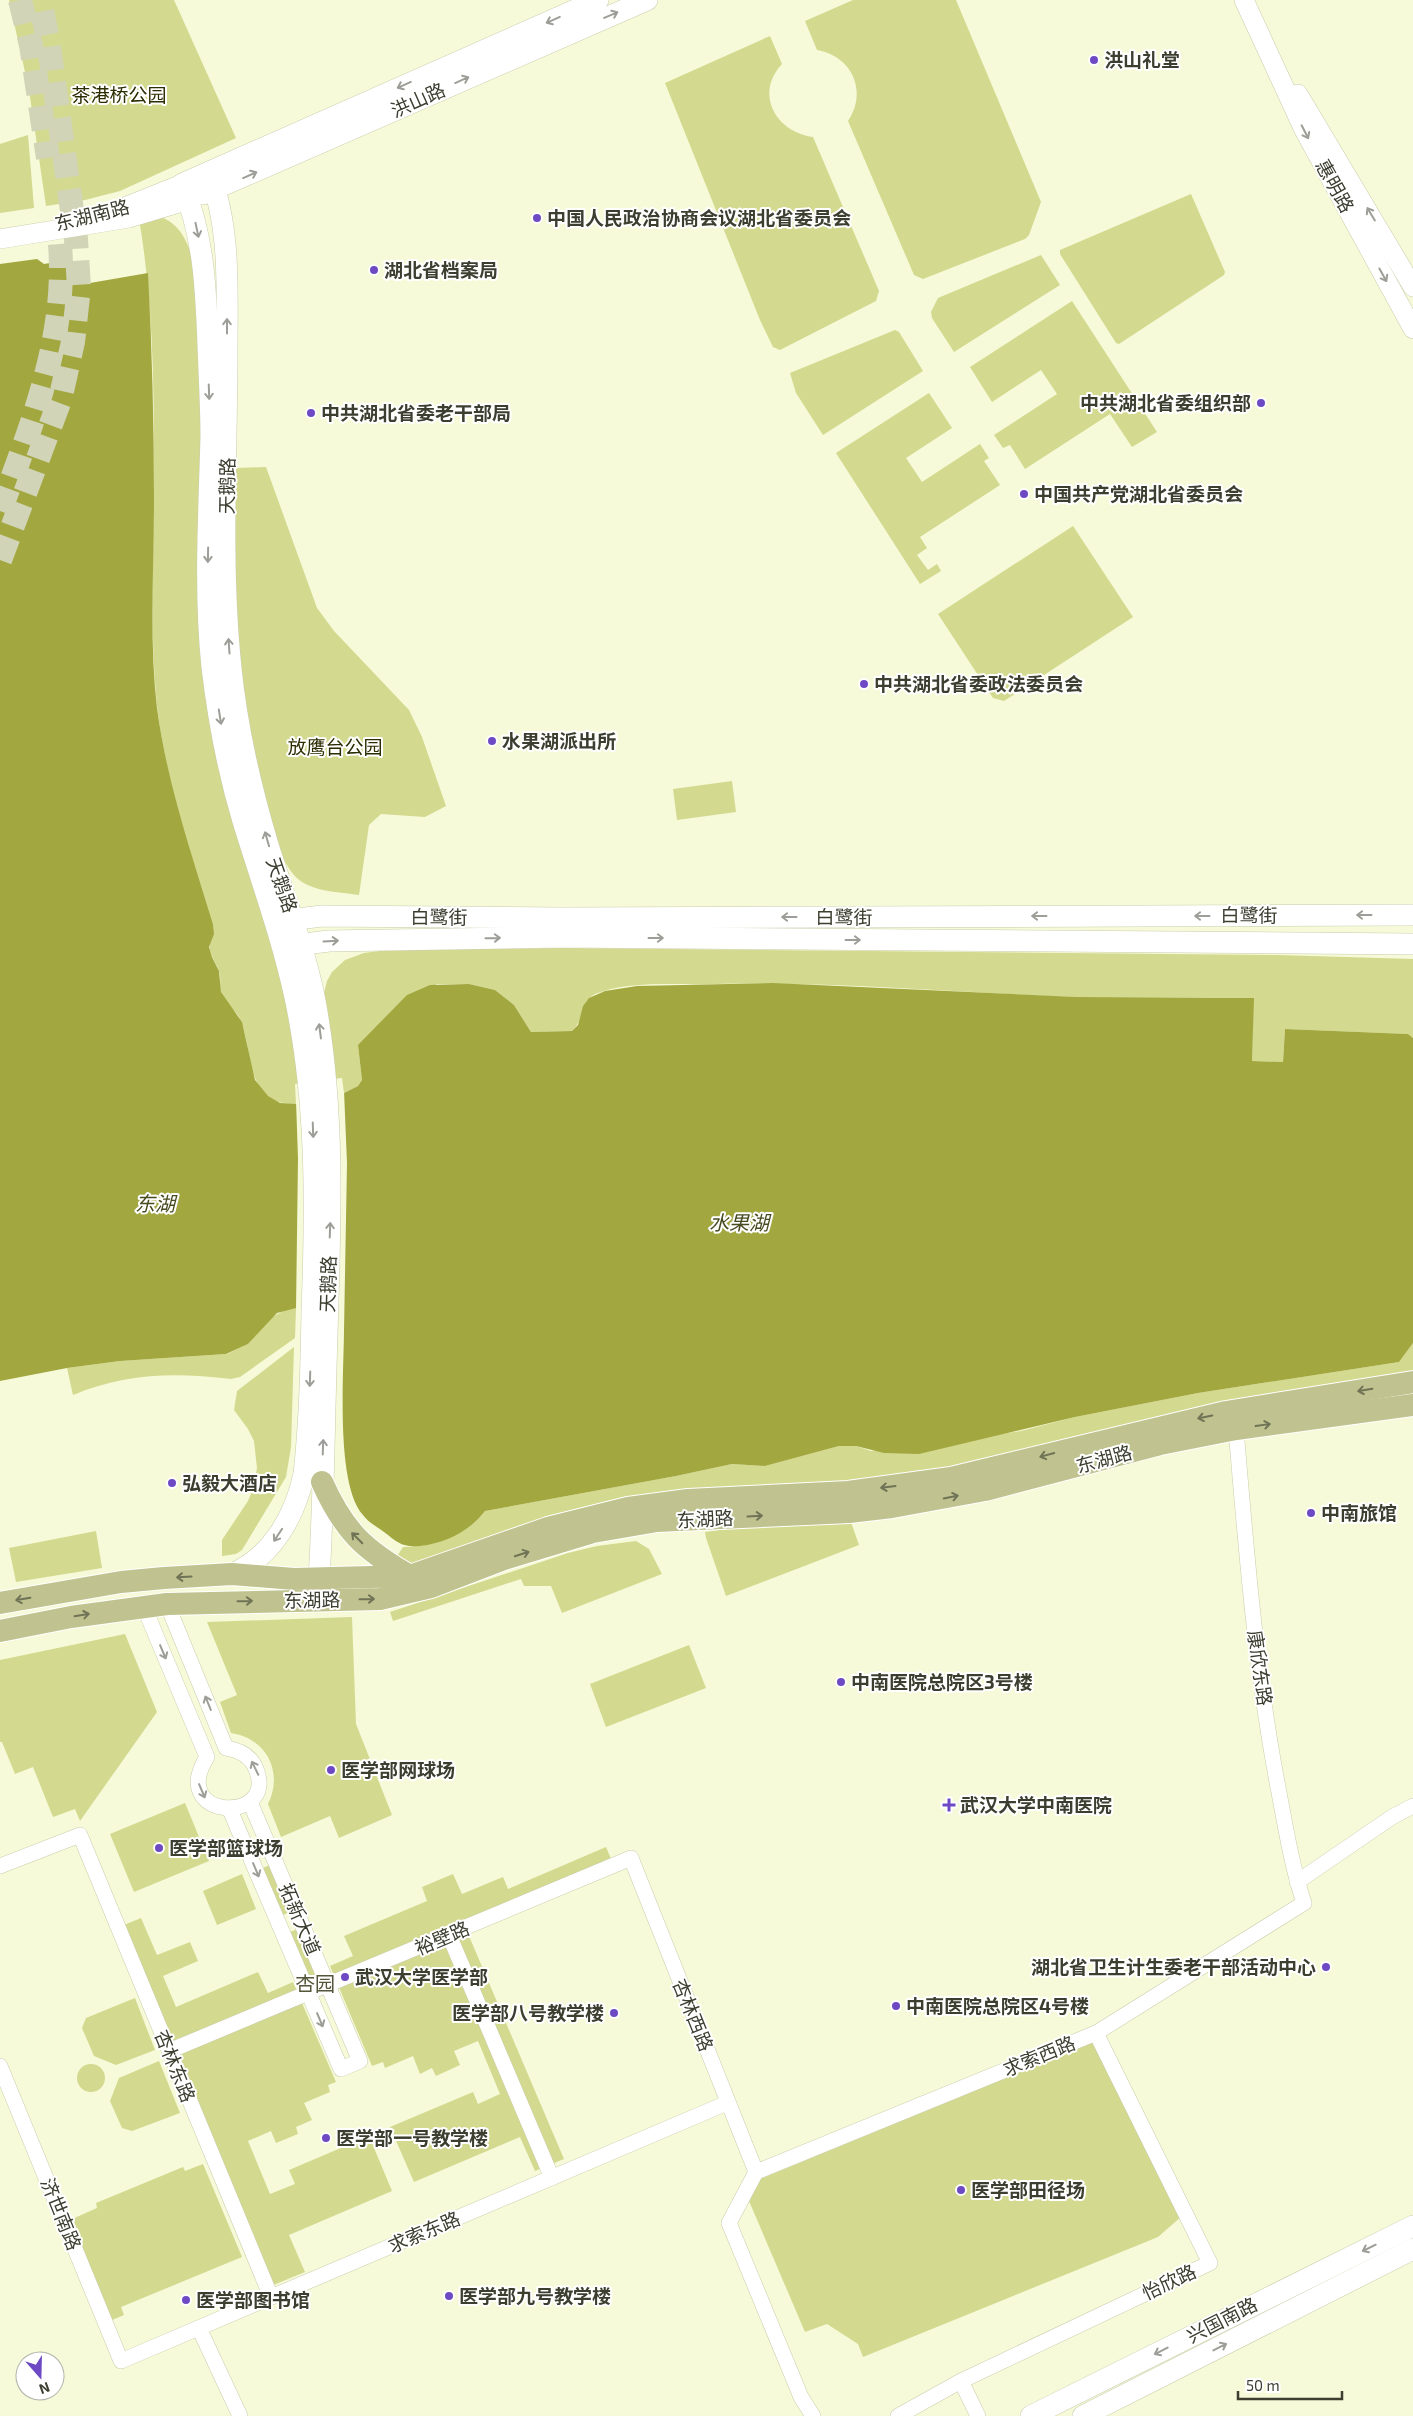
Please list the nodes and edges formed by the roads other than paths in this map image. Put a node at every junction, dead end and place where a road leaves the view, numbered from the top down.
1 (598, 0) edge
2 (647, 0) edge
3 (1244, 0) edge
4 (1263, 40) junction
5 (212, 181) junction
6 (185, 192) junction
7 (0, 237) edge
8 (1413, 287) edge
9 (1413, 329) edge
10 (1413, 915) edge
11 (285, 920) junction
12 (1413, 944) edge
13 (292, 945) junction
14 (319, 1331) junction
15 (1413, 1382) edge
16 (1413, 1405) edge
17 (1236, 1429) junction
18 (322, 1482) junction
19 (232, 1574) junction
20 (410, 1576) junction
21 (319, 1590) junction
22 (0, 1603) edge
23 (167, 1604) junction
24 (144, 1607) junction
25 (0, 1631) edge
26 (250, 1802) junction
27 (1413, 1806) edge
28 (230, 1810) junction
29 (631, 1858) joint
30 (0, 1866) edge
31 (1297, 1882) junction
32 (1304, 1904) joint
33 (449, 1935) junction
34 (328, 1986) junction
35 (309, 1995) junction
36 (1096, 2032) junction
37 (169, 2051) junction
38 (0, 2066) edge
39 (728, 2103) junction
40 (756, 2172) junction
41 (552, 2178) junction
42 (1413, 2226) edge
43 (1413, 2249) edge
44 (271, 2297) junction
45 (199, 2328) junction
46 (121, 2361) joint
47 (961, 2381) junction
48 (240, 2416) edge
49 (813, 2416) edge
50 (898, 2416) edge
51 (978, 2416) edge
52 (1031, 2416) edge
53 (1083, 2416) edge

1 -> 5 main road, 洪山路
5 -> 2 main road, 洪山路
3 - 4 street, 惠明路
8 -> 4 street, 惠明路
4 -> 9 street, 惠明路
5 - 6 main road, 洪山路
11 -> 5 main road, 天鹅路
6 - 7 street, 东湖南路
6 -> 11 main road, 天鹅路
10 -> 11 main road, 白鹭街
11 - 13 main road, 天鹅路
13 -> 12 main road, 白鹭街
13 - 14 main road, 天鹅路
18 -> 14 main road, 天鹅路
14 -> 19 main road, 天鹅路
15 -> 20 main road, 东湖路
17 -> 16 main road, 东湖路
21 -> 17 main road, 东湖路
17 - 31 street, 康欣东路
20 -> 18 main road
18 - 21 main road, 天鹅路
19 - 21 main road, 东湖路
19 -> 22 main road, 东湖路
20 - 21 main road, 东湖路
23 -> 21 main road, 东湖路
23 - 24 main road, 东湖路
26 -> 23 street
25 -> 24 main road, 东湖路
24 -> 28 street
26 - 28 street
26 - 34 street, 拓新大道
27 - 31 street
28 -> 35 street, 拓新大道
29 - 33 street, 裕壁路
29 - 39 street, 杏林西路
30 - 37 street, 杏林东路
31 - 32 street, 康欣东路
32 - 36 street, 求索西路
33 - 34 street, 裕壁路
33 - 41 street
34 - 35 street, 裕壁路
35 -> 34 street, 拓新大道
35 - 37 street, 裕壁路
36 - 40 street, 求索西路
36 - 47 street, 怡欣路
37 - 44 street, 杏林东路
38 - 46 street, 济世南路
39 - 40 street, 杏林西路
39 - 41 street, 求索东路
40 - 49 street
41 - 44 street, 求索东路
42 -> 52 main road, 兴国南路
53 -> 43 main road, 兴国南路
44 - 45 street, 求索东路
45 - 46 street, 求索东路
45 - 48 street
47 - 50 street, 怡欣路
47 - 51 street

